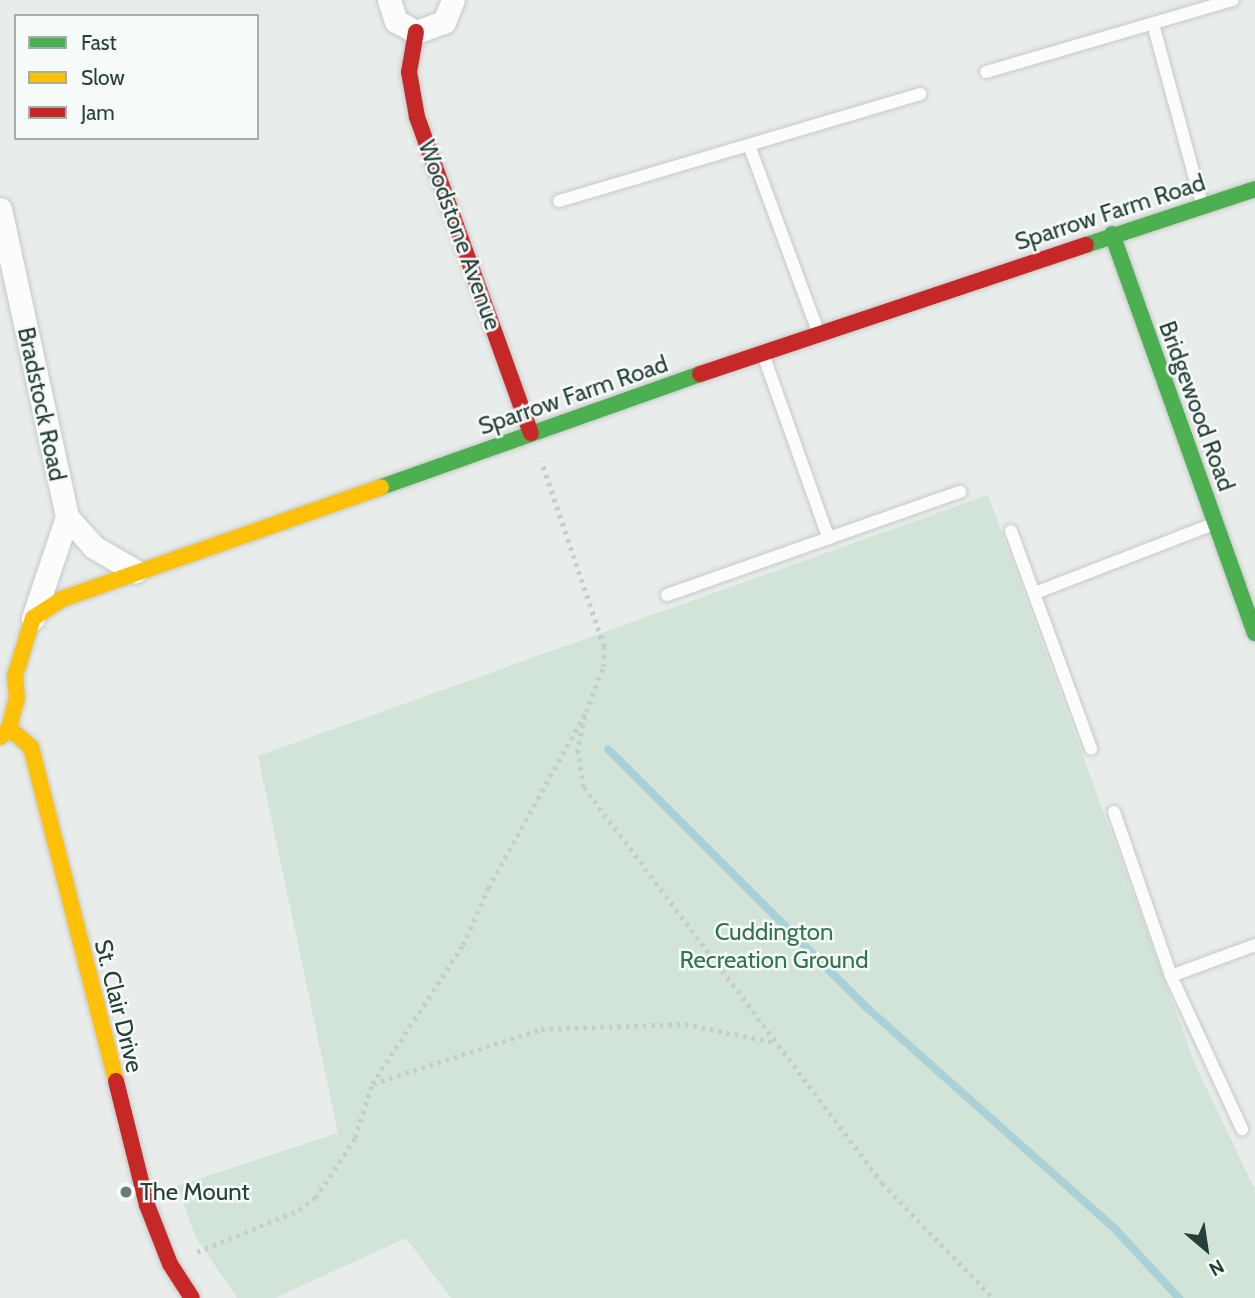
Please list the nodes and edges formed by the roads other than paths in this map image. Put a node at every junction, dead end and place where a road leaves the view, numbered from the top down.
1 (388, 0) edge
2 (453, 0) edge
3 (1233, 0) edge
4 (1153, 24) junction
5 (416, 32) junction
6 (986, 72) dead end
7 (921, 94) dead end
8 (749, 145) junction
9 (1255, 189) edge
10 (559, 201) dead end
11 (1202, 204) junction
12 (0, 209) edge
13 (1112, 234) junction
14 (818, 333) junction
15 (763, 353) junction
16 (531, 433) junction
17 (961, 492) dead end
18 (67, 517) junction
19 (1215, 523) junction
20 (1011, 531) dead end
21 (829, 539) junction
22 (135, 572) junction
23 (1248, 591) edge
24 (1035, 593) junction
25 (667, 595) dead end
26 (33, 618) junction
27 (1255, 633) edge
28 (4, 733) edge
29 (1091, 749) dead end
30 (1114, 812) dead end
31 (1255, 945) edge
32 (1171, 975) junction
33 (1242, 1129) dead end
34 (192, 1298) edge

1 - 5 street
2 - 5 street
3 - 4 lane
4 - 6 lane
4 - 11 lane
5 - 16 street, Woodstone Avenue
7 - 8 lane
8 - 10 lane
8 - 14 lane
9 - 11 street, Sparrow Farm Road
11 - 13 street, Sparrow Farm Road
12 - 18 street, Bradstock Road
13 - 14 street, Sparrow Farm Road
13 - 19 street, Bridgewood Road
14 - 15 street, Sparrow Farm Road
15 - 16 street, Sparrow Farm Road
15 - 21 lane
16 - 22 street, Sparrow Farm Road
17 - 21 lane
18 - 22 street, Bradstock Road
18 - 26 street
19 - 23 street, Bridgewood Road
19 - 24 lane
20 - 24 lane
21 - 25 lane
22 - 26 street, Sparrow Farm Road
23 - 27 street, Bridgewood Road
24 - 29 lane
26 - 28 street
28 - 34 street, St. Clair Drive
30 - 32 lane
31 - 32 lane
32 - 33 lane

